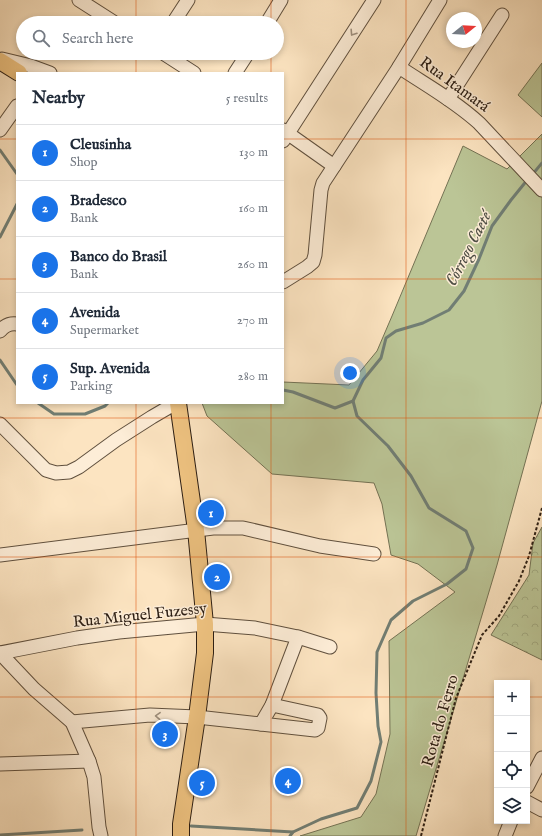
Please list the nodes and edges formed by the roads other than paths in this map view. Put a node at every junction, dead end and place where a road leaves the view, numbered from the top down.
1 (79, 0) edge
2 (188, 0) edge
3 (282, 0) edge
4 (374, 0) edge
5 (440, 0) edge
6 (502, 15) dead end
7 (104, 16) edge
8 (178, 16) edge
9 (272, 16) edge
10 (0, 60) edge
11 (174, 60) edge
12 (243, 60) edge
13 (399, 67) junction
14 (18, 72) edge
15 (47, 72) edge
16 (192, 72) edge
17 (236, 72) edge
18 (448, 99) junction
19 (13, 111) edge
20 (0, 130) edge
21 (285, 134) edge
22 (334, 166) junction
23 (542, 190) edge
24 (284, 281) edge
25 (175, 404) edge
26 (177, 404) edge
27 (0, 424) edge
28 (196, 530) junction
29 (374, 554) dead end
30 (0, 555) edge
31 (205, 624) junction
32 (298, 637) junction
33 (330, 647) dead end
34 (0, 653) edge
35 (277, 706) junction
36 (197, 717) junction
37 (72, 722) junction
38 (261, 724) junction
39 (277, 726) junction
40 (542, 758) edge
41 (89, 760) junction
42 (0, 764) edge
43 (530, 781) edge
44 (530, 804) edge
45 (542, 810) edge
46 (510, 824) edge
47 (101, 836) edge
48 (181, 836) edge
49 (505, 836) edge

1 - 7 street
2 - 8 street
3 - 9 street
4 -> 21 street
5 - 13 street
6 - 18 street
10 - 14 main road
10 - 15 street
11 - 16 street
12 - 17 street
13 - 18 street, Rua Itamará
13 - 22 street
18 - 23 street, Rua Itamará
19 - 20 street
21 - 22 street
22 - 24 street
25 - 27 street
26 - 28 main road
28 - 29 street
28 - 30 street
28 - 31 main road
31 - 32 street, Rua Miguel Fuzessy
31 - 34 street, Rua Miguel Fuzessy
31 - 36 main road
32 - 33 street, Rua Miguel Fuzessy
32 - 35 street
34 - 37 street
35 - 38 street
35 - 39 street
35 - 39 street
36 -> 37 street
36 - 38 street
36 - 48 main road
37 - 41 street
38 - 39 street
40 - 43 street
41 - 42 street
41 - 47 street
44 - 45 street
46 - 49 street

